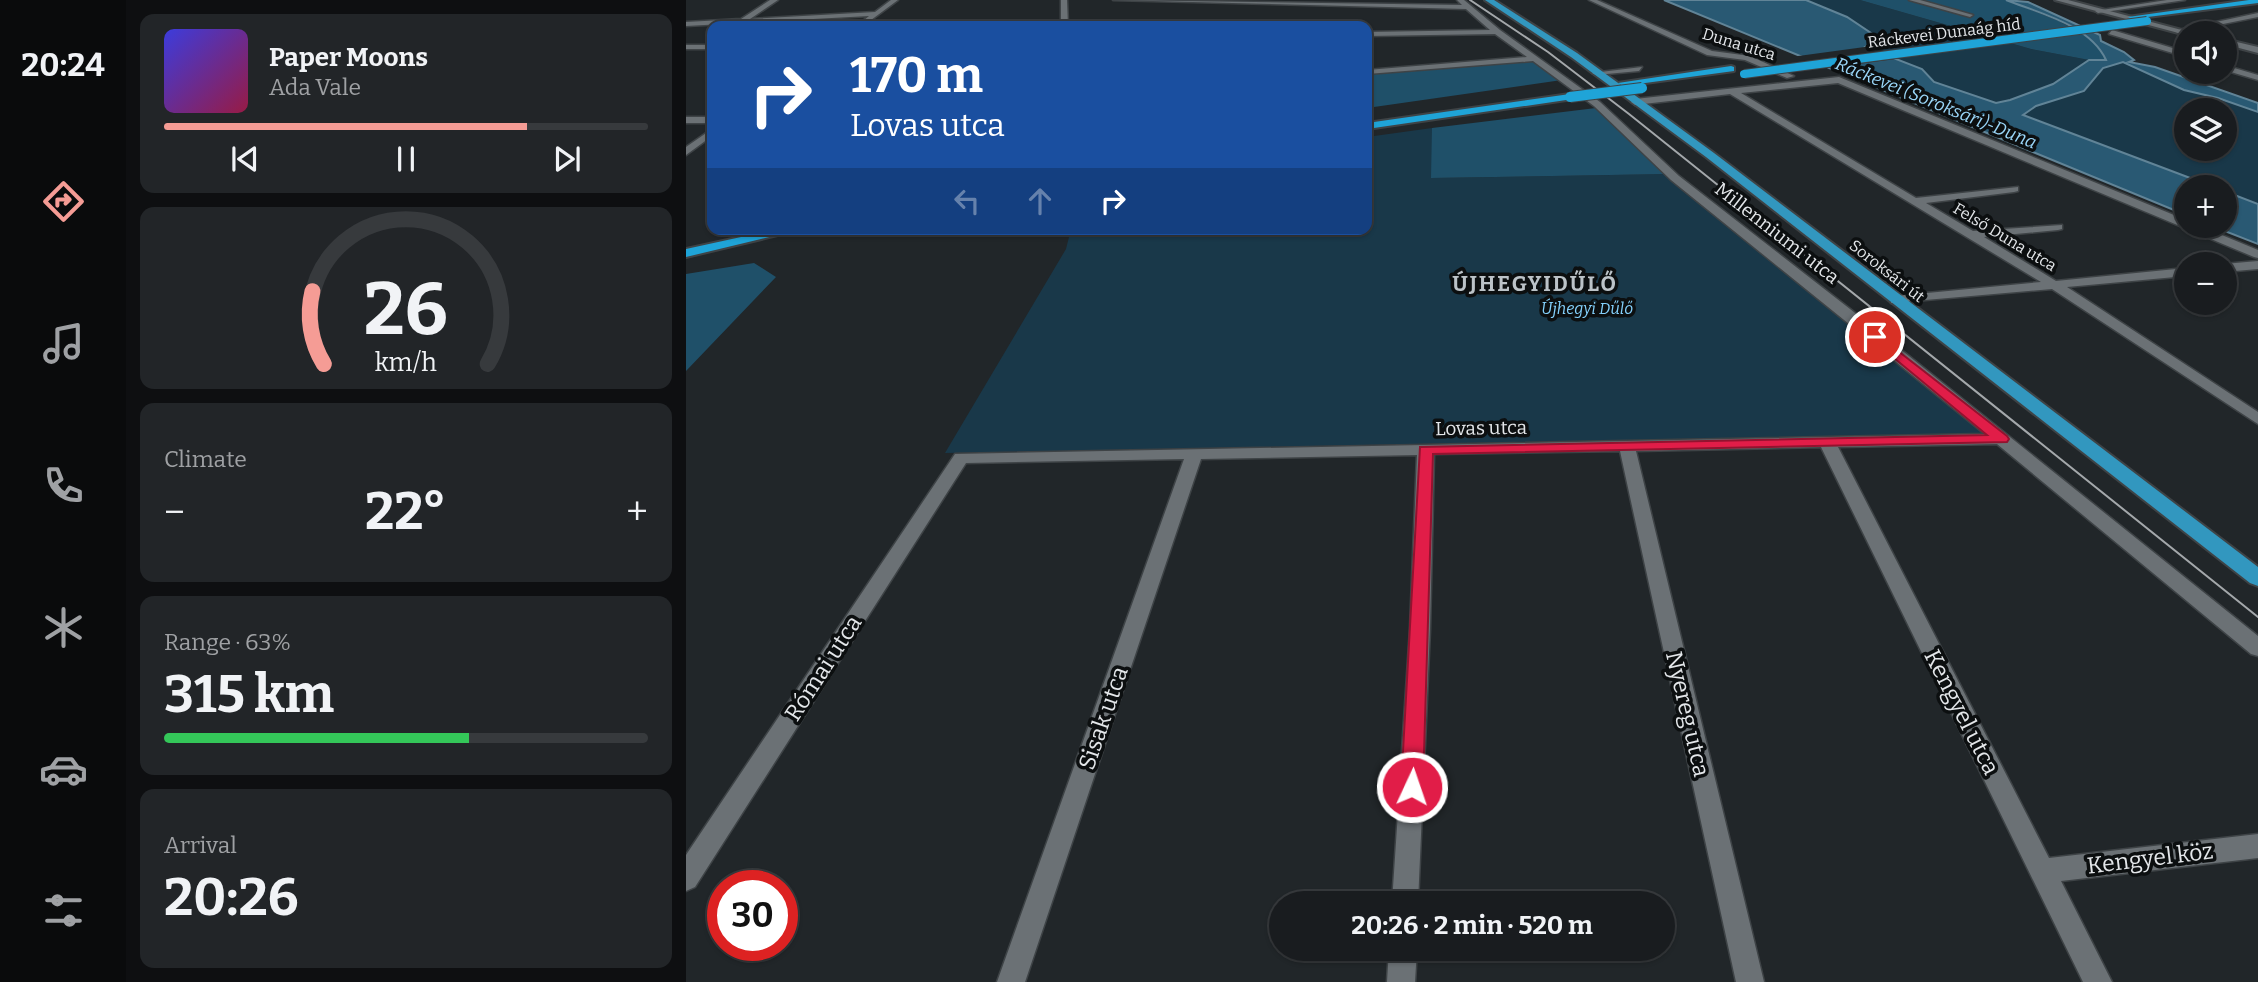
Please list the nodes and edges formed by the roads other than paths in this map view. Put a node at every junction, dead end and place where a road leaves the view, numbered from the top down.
1 (775, 0) edge
2 (895, 0) edge
3 (1064, 0) edge
4 (1116, 0) edge
5 (1460, 0) edge
6 (1489, 0) edge
7 (1592, 0) edge
8 (1912, 0) edge
9 (2059, 0) edge
10 (2182, 0) edge
11 (1204, 1) edge
12 (1366, 3) edge
13 (2258, 4) edge
14 (1378, 6) junction
15 (1466, 7) junction
16 (2098, 11) junction
17 (875, 14) junction
18 (1380, 15) dead end
19 (1970, 15) dead end
20 (2258, 15) edge
21 (741, 21) joint
22 (866, 21) edge
23 (1065, 21) edge
24 (2228, 21) edge
25 (707, 23) edge
26 (686, 24) edge
27 (1382, 24) dead end
28 (2174, 30) edge
29 (1497, 32) junction
30 (2112, 32) dead end
31 (1372, 34) edge
32 (1385, 34) junction
33 (2237, 44) edge
34 (686, 47) edge
35 (707, 47) edge
36 (2258, 50) edge
37 (2174, 51) edge
38 (1534, 59) junction
39 (1639, 69) dead end
40 (2237, 71) edge
41 (1372, 72) edge
42 (1596, 73) junction
43 (1744, 74) joint
44 (2258, 78) edge
45 (1798, 83) junction
46 (1642, 88) joint
47 (1731, 91) junction
48 (1567, 94) junction
49 (1635, 102) junction
50 (1372, 117) edge
51 (686, 120) edge
52 (707, 120) edge
53 (1372, 125) edge
54 (707, 136) edge
55 (686, 152) edge
56 (2014, 189) dead end
57 (1915, 201) junction
58 (2174, 219) edge
59 (2058, 226) dead end
60 (723, 235) edge
61 (769, 235) edge
62 (1972, 235) junction
63 (2219, 238) edge
64 (686, 243) edge
65 (686, 253) edge
66 (2258, 254) edge
67 (2258, 265) edge
68 (2237, 267) edge
69 (2174, 273) edge
70 (2053, 284) junction
71 (1896, 300) junction
72 (2258, 419) edge
73 (2001, 439) junction
74 (1827, 442) junction
75 (1627, 446) junction
76 (1426, 450) junction
77 (1194, 454) junction
78 (961, 458) joint
79 (2258, 578) edge
80 (2258, 648) edge
81 (2258, 846) edge
82 (2042, 871) junction
83 (686, 878) edge
84 (1406, 891) edge
85 (1402, 961) edge
86 (1011, 982) edge
87 (1401, 982) edge
88 (1750, 982) edge
89 (2098, 982) edge

1 - 21 street
2 - 17 street
3 - 23 street
4 - 11 street
5 - 15 street, Millenniumi utca
6 - 42 main road, Soroksári út
7 - 45 street, Duna utca
8 - 19 street
9 - 16 street
10 - 16 street
11 - 12 street
12 - 14 street
13 - 43 highway, Ráckevei Dunaág híd, bridge
13 - 48 highway, Ráckevei Dunaág híd
14 - 15 street
14 - 18 street
15 - 29 street, Millenniumi utca
16 - 28 street
17 - 21 street
17 - 22 street
20 - 24 street
25 - 26 street
27 - 32 street
29 - 32 street
29 - 38 street, Millenniumi utca
30 - 37 street
31 - 32 street
33 - 36 street
34 - 35 street
38 - 41 street
38 - 73 street, Millenniumi utca
39 - 42 street
40 - 44 street
42 - 49 main road, Soroksári út
43 - 46 highway
45 - 47 street
45 - 58 street
46 - 48 highway, bridge
47 - 49 street
47 - 57 street, Felső Duna utca
48 - 50 highway
48 - 53 highway
49 - 71 main road, Soroksári út
51 - 52 street
54 - 55 street
56 - 57 street
57 - 62 street, Felső Duna utca
59 - 62 street
60 - 64 highway
61 - 65 highway
62 - 70 street, Felső Duna utca
63 - 66 street
67 - 68 street
69 - 70 street
70 - 71 street
70 - 72 street, Felső Duna utca
71 - 79 main road, Soroksári út
73 - 74 street, Lovas utca
73 - 80 street, Millenniumi utca
74 - 75 street, Lovas utca
74 - 82 street, Kengyel utca
75 - 76 street, Lovas utca
75 - 88 street, Nyereg utca
76 - 77 street, Lovas utca
76 - 84 street
77 - 78 street, Lovas utca
77 - 86 street, Sisak utca
78 - 83 street, Római utca
81 - 82 street, Kengyel köz
82 - 89 street, Kengyel utca
85 - 87 street

